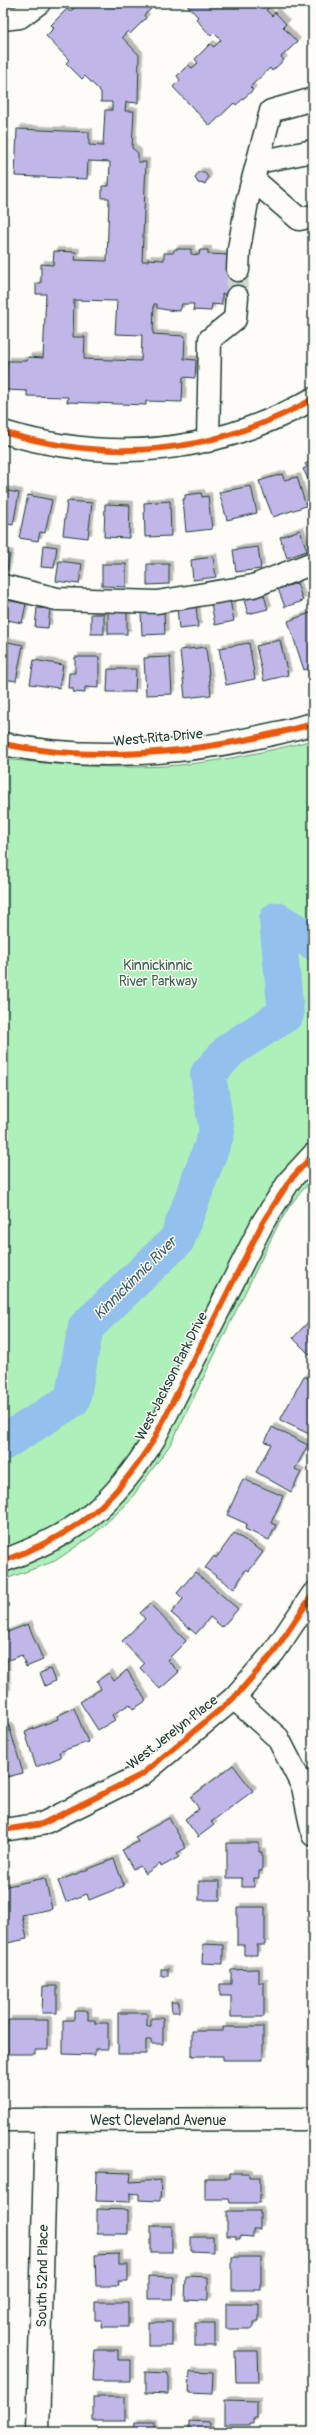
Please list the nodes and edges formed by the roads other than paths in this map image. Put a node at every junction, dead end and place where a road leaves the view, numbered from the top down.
1 (39, 3) edge
2 (3, 19) edge
3 (313, 99) edge
4 (313, 151) edge
5 (256, 171) junction
6 (313, 216) edge
7 (238, 270) tunnel mouth
8 (237, 296) tunnel mouth
9 (313, 400) edge
10 (3, 432) edge
11 (208, 441) junction
12 (313, 563) edge
13 (3, 586) edge
14 (313, 724) edge
15 (3, 744) edge
16 (313, 1155) edge
17 (3, 1561) edge
18 (313, 1594) edge
19 (234, 1698) junction
20 (3, 1830) edge
21 (313, 1835) edge
22 (313, 2119) edge
23 (3, 2120) edge
24 (46, 2120) junction
25 (38, 2432) edge

1 - 2 street
3 - 5 street
4 - 5 street
5 - 6 street
5 - 7 street
8 - 11 street
9 - 11 street
10 - 11 street
12 - 13 street
14 - 15 street, West Rita Drive
16 - 17 street, West Jackson Park Drive
18 - 19 street, West Jerelyn Place
19 - 20 street, West Jerelyn Place
19 - 21 street
22 - 24 street, West Cleveland Avenue
23 - 24 street, West Cleveland Avenue
24 - 25 street, South 52nd Place

